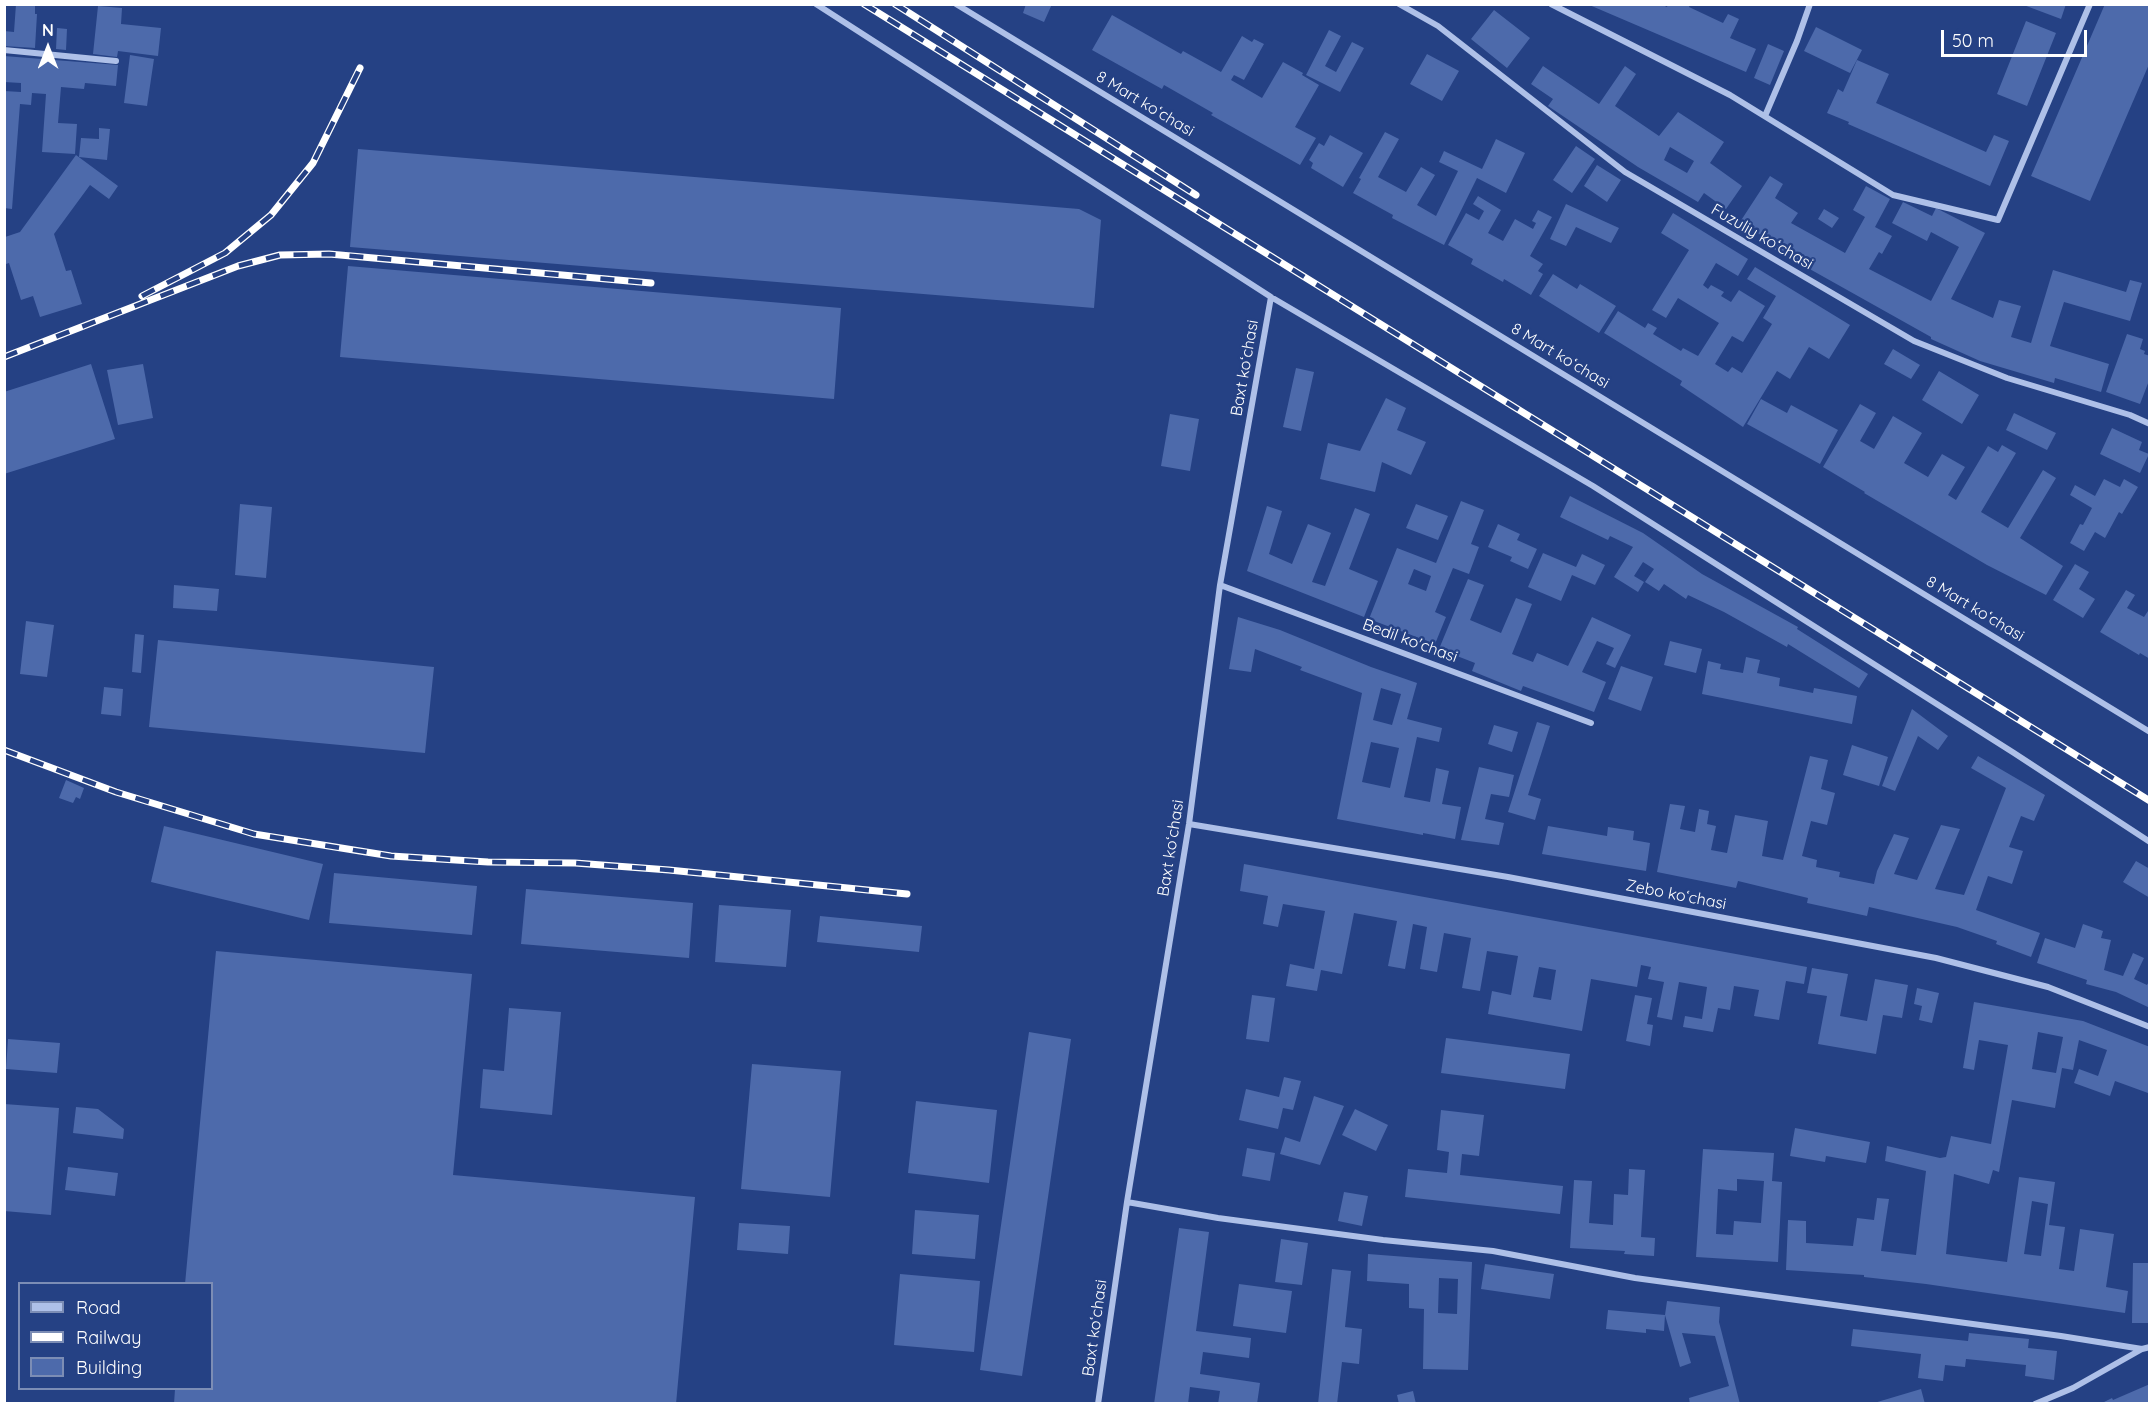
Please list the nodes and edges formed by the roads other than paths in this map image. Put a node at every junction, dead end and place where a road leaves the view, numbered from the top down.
1 (816, 4) edge
2 (956, 4) edge
3 (1399, 4) edge
4 (1551, 4) edge
5 (1810, 4) edge
6 (2090, 4) edge
7 (4, 50) edge
8 (116, 61) dead end
9 (1765, 116) junction
10 (1271, 297) junction
11 (2150, 424) edge
12 (1220, 585) junction
13 (1591, 723) dead end
14 (2150, 732) edge
15 (1189, 824) junction
16 (2150, 842) edge
17 (2150, 1027) edge
18 (1127, 1202) junction
19 (2150, 1347) edge
20 (2142, 1349) junction
21 (1098, 1404) edge
22 (2035, 1404) edge

1 - 10 street
2 - 14 street, 8 Mart koʻchasi
3 - 11 street, Fuzuliy koʻchasi
4 - 9 street
5 - 9 street
6 - 9 street
7 - 8 street
10 - 12 street, Baxt koʻchasi
10 - 16 street
12 - 13 street, Bedil ko'chasi
12 - 15 street, Baxt koʻchasi
15 - 17 street, Zebo koʻchasi
15 - 18 street, Baxt koʻchasi
18 - 20 street
18 - 21 street, Baxt koʻchasi
19 - 20 street
20 - 22 street

